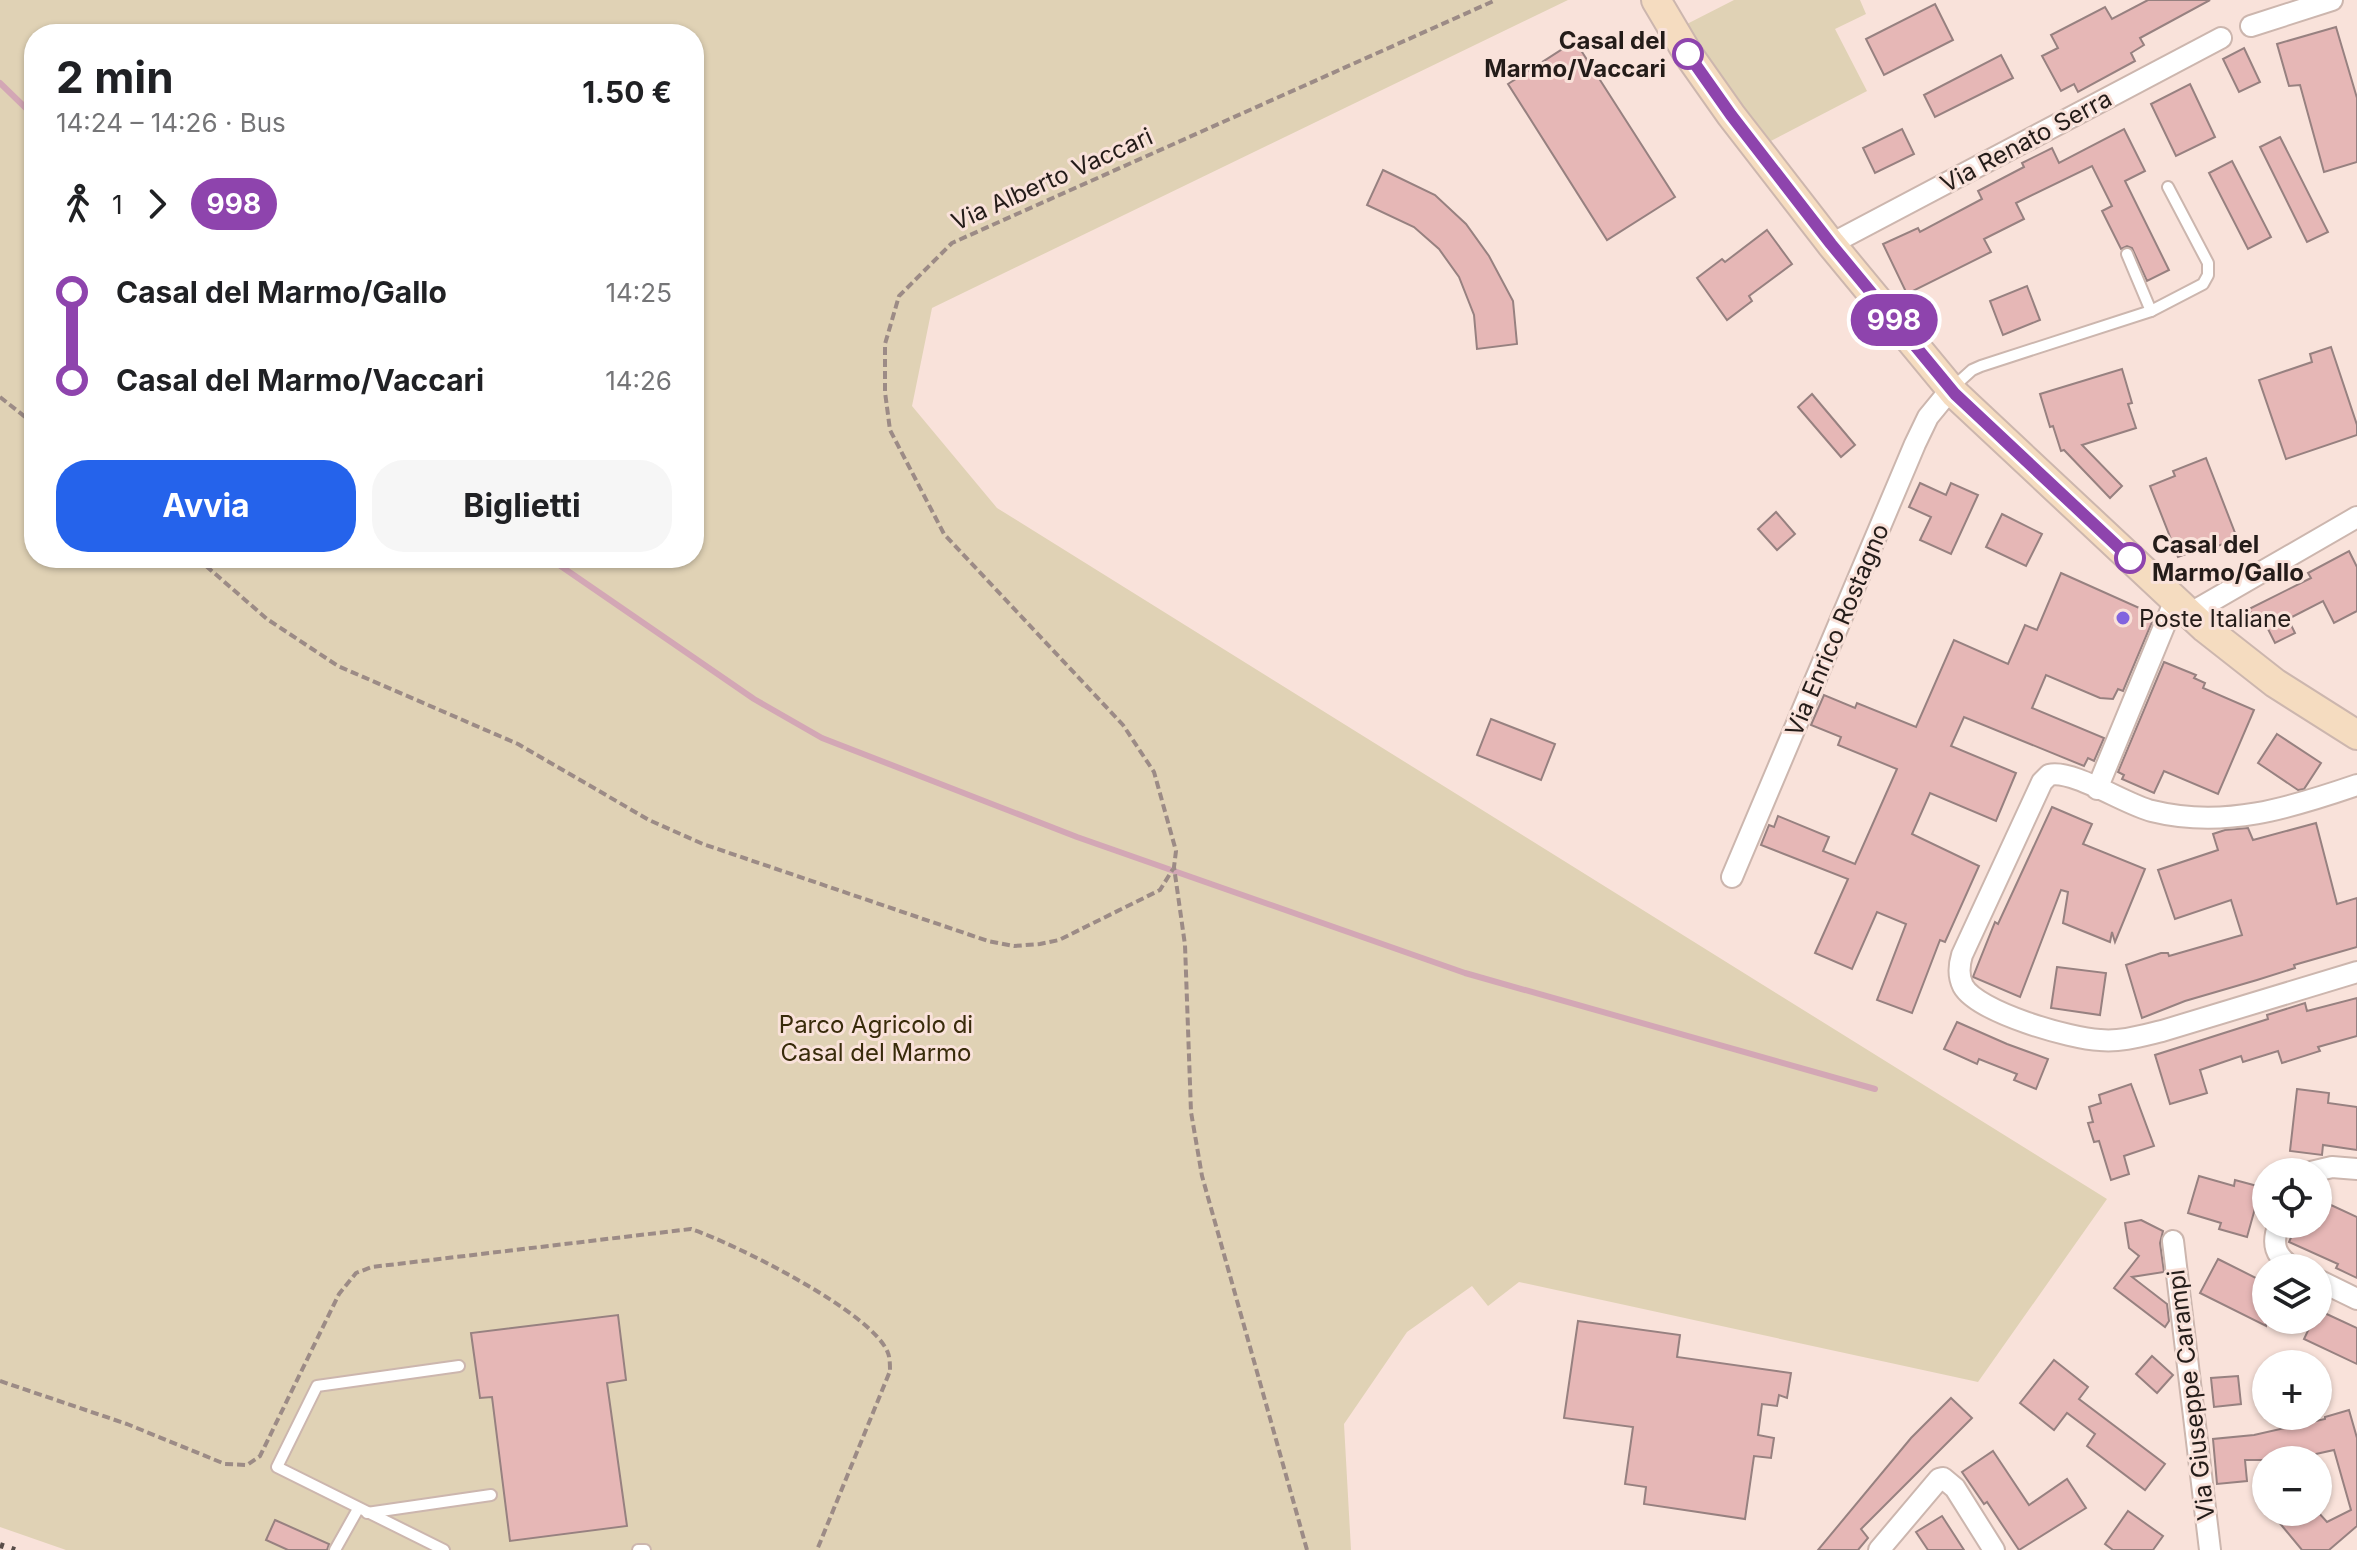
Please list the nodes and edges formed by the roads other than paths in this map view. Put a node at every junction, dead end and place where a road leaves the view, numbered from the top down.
1 (1656, 0) edge
2 (2332, 0) edge
3 (2251, 26) dead end
4 (2221, 38) dead end
5 (2168, 187) dead end
6 (1831, 244) junction
7 (2127, 254) dead end
8 (2151, 311) junction
9 (1951, 389) junction
10 (2357, 517) edge
11 (2182, 607) junction
12 (2357, 735) edge
13 (2357, 785) edge
14 (2097, 789) junction
15 (1732, 877) dead end
16 (2357, 972) edge
17 (2332, 1167) edge
18 (2357, 1169) edge
19 (2173, 1241) dead end
20 (2332, 1287) edge
21 (2357, 1299) edge
22 (459, 1366) dead end
23 (491, 1495) dead end
24 (363, 1511) junction
25 (335, 1550) edge
26 (444, 1550) edge
27 (638, 1550) edge
28 (645, 1550) edge
29 (1879, 1550) edge
30 (1994, 1550) edge
31 (2210, 1550) edge

1 - 6 main road
2 - 3 street
4 - 6 street, Via Renato Serra
5 - 8 lane
6 - 9 main road
7 - 8 lane
8 - 9 lane
9 - 11 main road
9 - 15 street, Via Enrico Rostagno
10 - 11 street
11 - 12 main road
11 - 14 street
13 - 14 street
14 - 16 street
17 - 18 street
19 - 31 street, Via Giuseppe Carampi
20 - 21 street
22 - 24 lane
23 - 24 lane
24 - 25 lane
24 - 26 lane
27 - 28 lane
29 - 30 street

